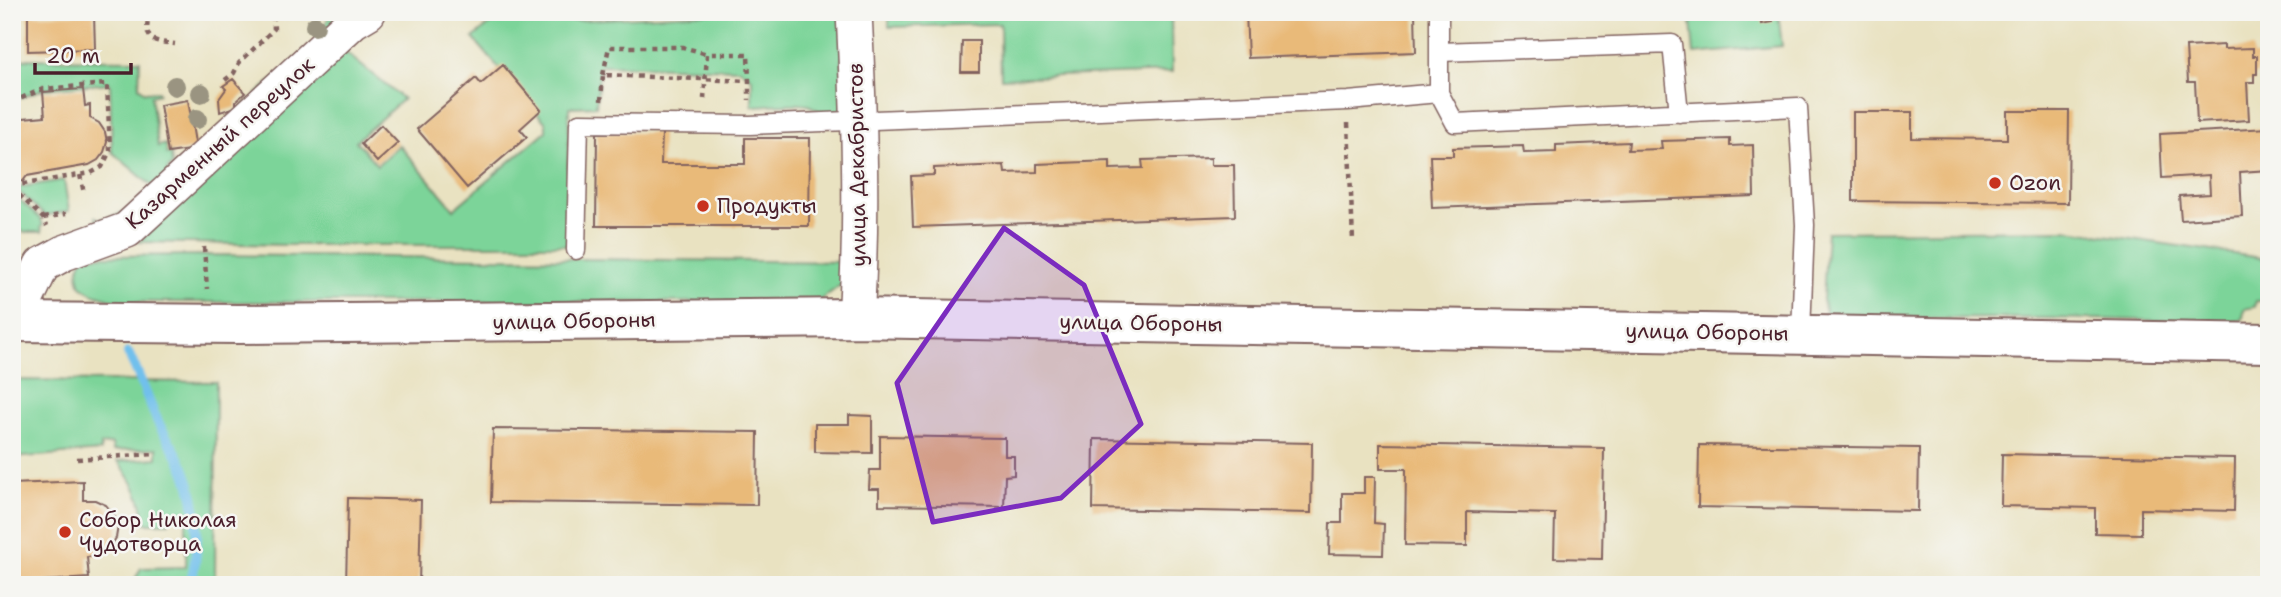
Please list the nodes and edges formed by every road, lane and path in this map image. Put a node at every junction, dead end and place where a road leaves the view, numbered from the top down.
1 (25, 12) edge
2 (98, 12) edge
3 (149, 12) edge
4 (273, 12) edge
5 (854, 12) edge
6 (1439, 12) edge
7 (358, 15) edge
8 (176, 44) dead end
9 (1440, 52) junction
10 (707, 54) junction
11 (603, 75) junction
12 (705, 79) junction
13 (225, 80) dead end
14 (749, 81) junction
15 (1439, 93) junction
16 (1348, 101) junction
17 (12, 102) edge
18 (1679, 113) junction
19 (860, 121) junction
20 (600, 123) junction
21 (703, 125) junction
22 (750, 125) junction
23 (80, 175) junction
24 (12, 187) edge
25 (83, 193) dead end
26 (47, 225) dead end
27 (1353, 241) dead end
28 (204, 247) dead end
29 (576, 250) dead end
30 (208, 301) dead end
31 (856, 318) junction
32 (14, 322) edge
33 (1801, 334) junction
34 (2269, 343) edge
35 (154, 454) dead end
36 (77, 459) dead end

1 - 2 path
3 - 8 path
4 - 13 path
5 - 19 street, улица Декабристов
6 - 9 lane
7 - 32 street, Казарменный переулок
9 - 15 lane
9 - 18 lane
10 - 11 path
10 - 12 path
10 - 14 path
11 - 12 path
11 - 20 path
12 - 14 path
12 - 21 path
14 - 22 path
15 - 16 lane
15 - 18 lane
16 - 19 lane
16 - 27 path
17 - 23 path
18 - 33 lane
19 - 22 lane
19 - 31 street, улица Декабристов
20 - 21 lane
20 - 29 lane
21 - 22 lane
23 - 24 path
23 - 25 path
24 - 26 path
28 - 30 path
31 - 32 street, улица Обороны
31 - 33 street, улица Обороны
33 - 34 street, улица Обороны
35 - 36 path

